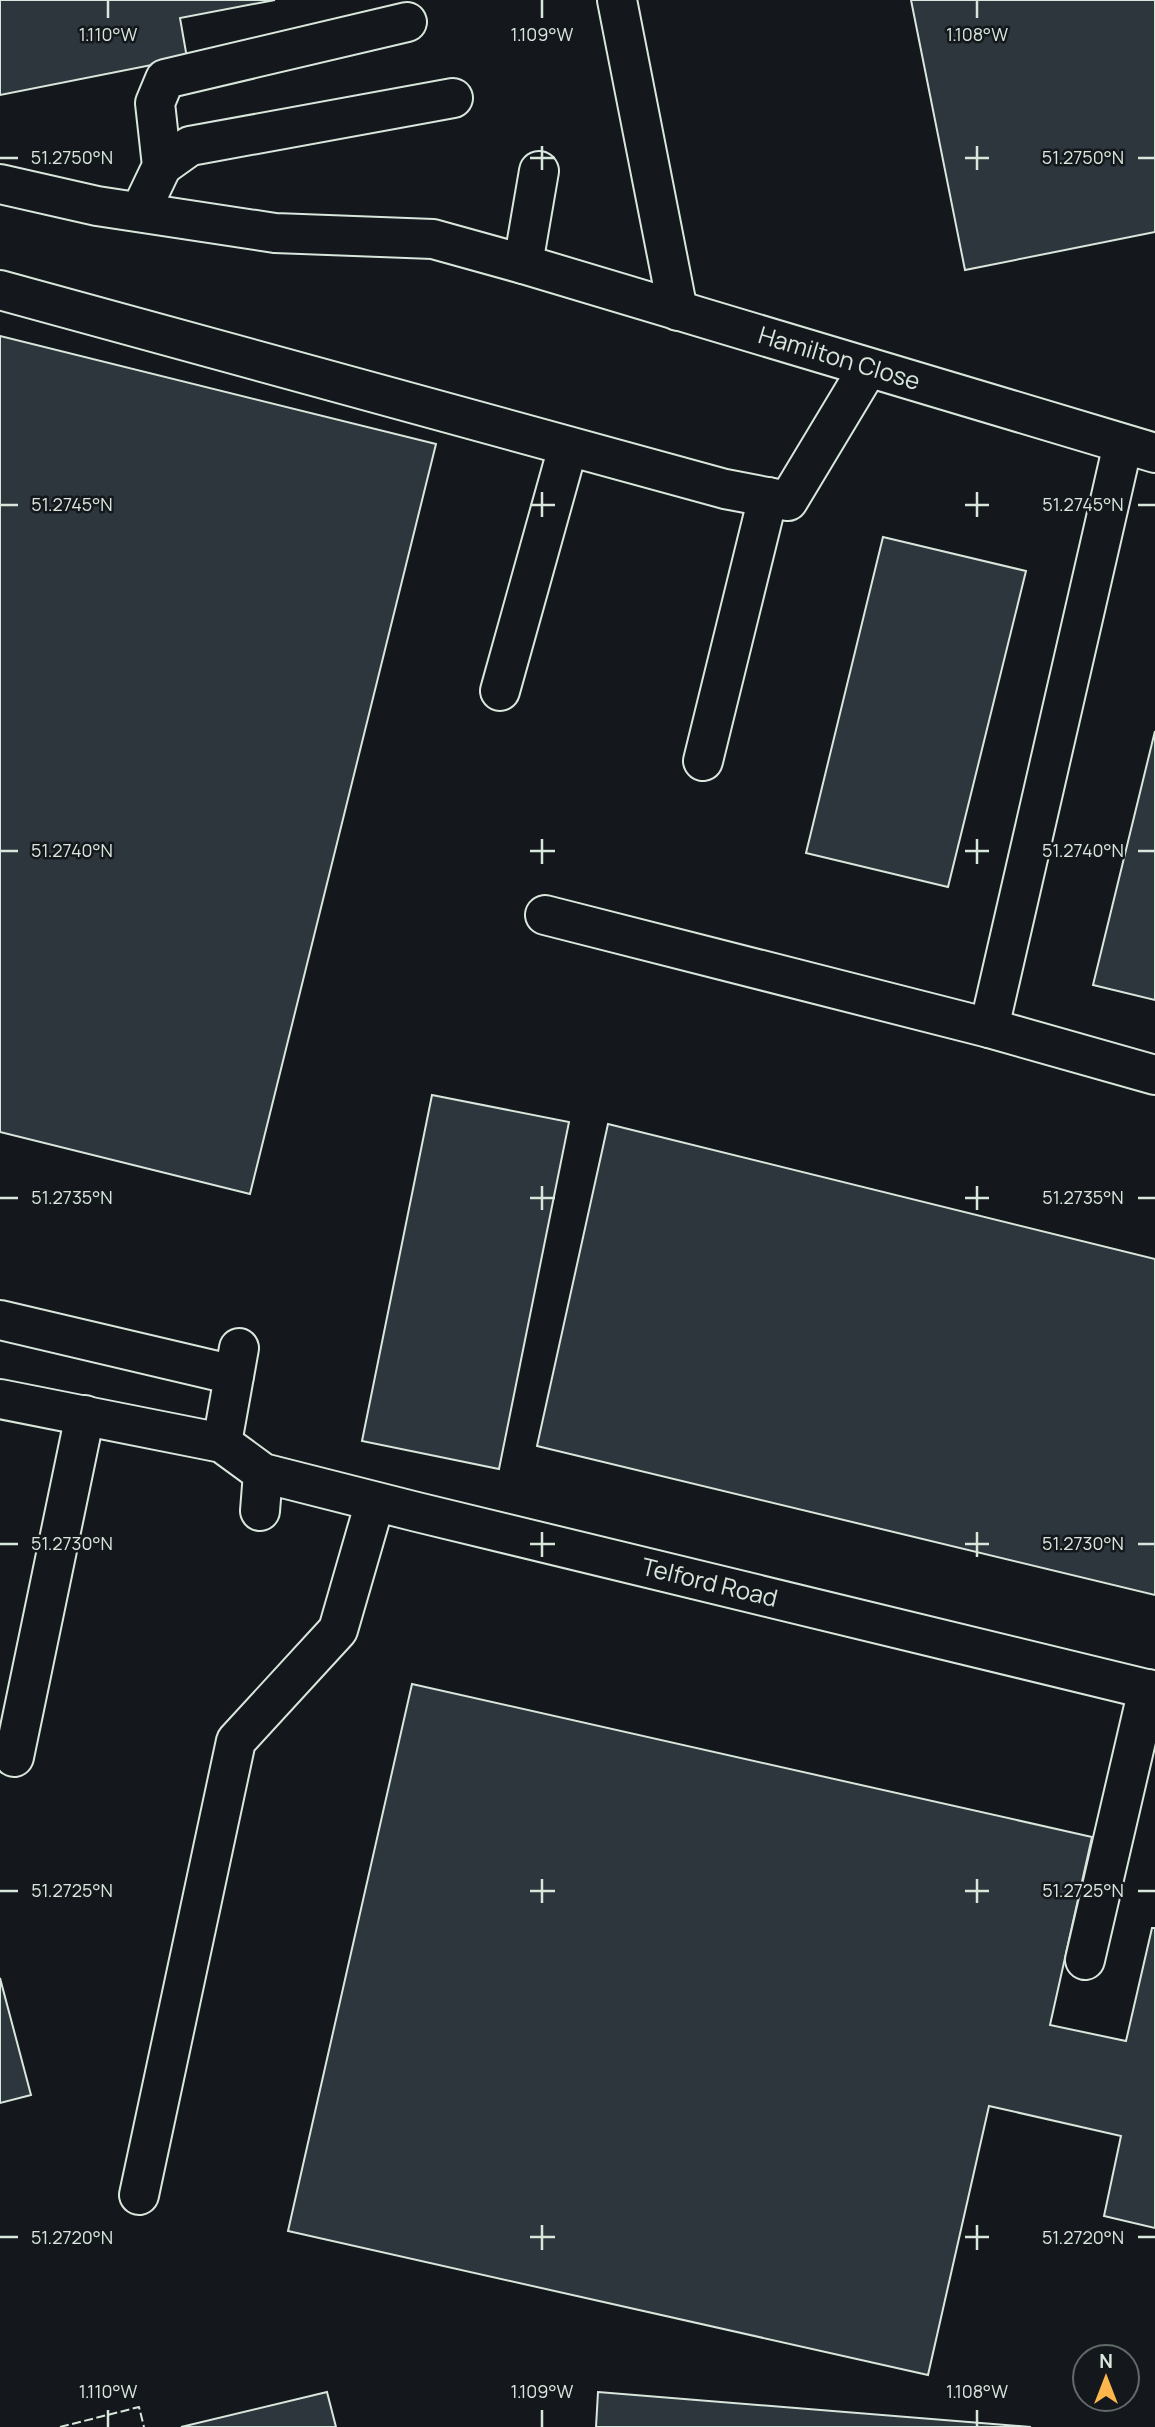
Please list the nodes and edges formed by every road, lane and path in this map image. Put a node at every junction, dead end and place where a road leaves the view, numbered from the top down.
1 (617, 0) edge
2 (407, 22) dead end
3 (453, 98) dead end
4 (162, 166) junction
5 (539, 171) dead end
6 (0, 184) edge
7 (140, 212) junction
8 (523, 264) junction
9 (0, 290) edge
10 (678, 311) junction
11 (868, 368) junction
12 (568, 447) junction
13 (1139, 449) edge
14 (768, 497) junction
15 (500, 691) dead end
16 (703, 761) dead end
17 (545, 915) dead end
18 (989, 1028) junction
19 (1155, 1075) edge
20 (0, 1320) edge
21 (0, 1399) edge
22 (85, 1415) junction
23 (222, 1443) junction
24 (263, 1473) junction
25 (375, 1502) junction
26 (260, 1511) dead end
27 (1151, 1690) edge
28 (14, 1757) dead end
29 (1085, 1960) dead end
30 (139, 2195) dead end

1 - 10 street
2 - 4 street
3 - 4 street
4 - 7 street
5 - 8 street
6 - 7 street, Hamilton Close
7 - 8 street, Hamilton Close
8 - 10 street, Hamilton Close
9 - 12 street
10 - 11 street, Hamilton Close
11 - 13 street, Hamilton Close
11 - 14 street
12 - 14 street
12 - 15 street
13 - 18 street
14 - 16 street
17 - 18 street
18 - 19 street
20 - 23 street
21 - 22 street
22 - 23 street
22 - 28 street
23 - 24 street, Telford Road
24 - 25 street, Telford Road
24 - 26 street
25 - 27 street, Telford Road
25 - 30 street
27 - 29 street

